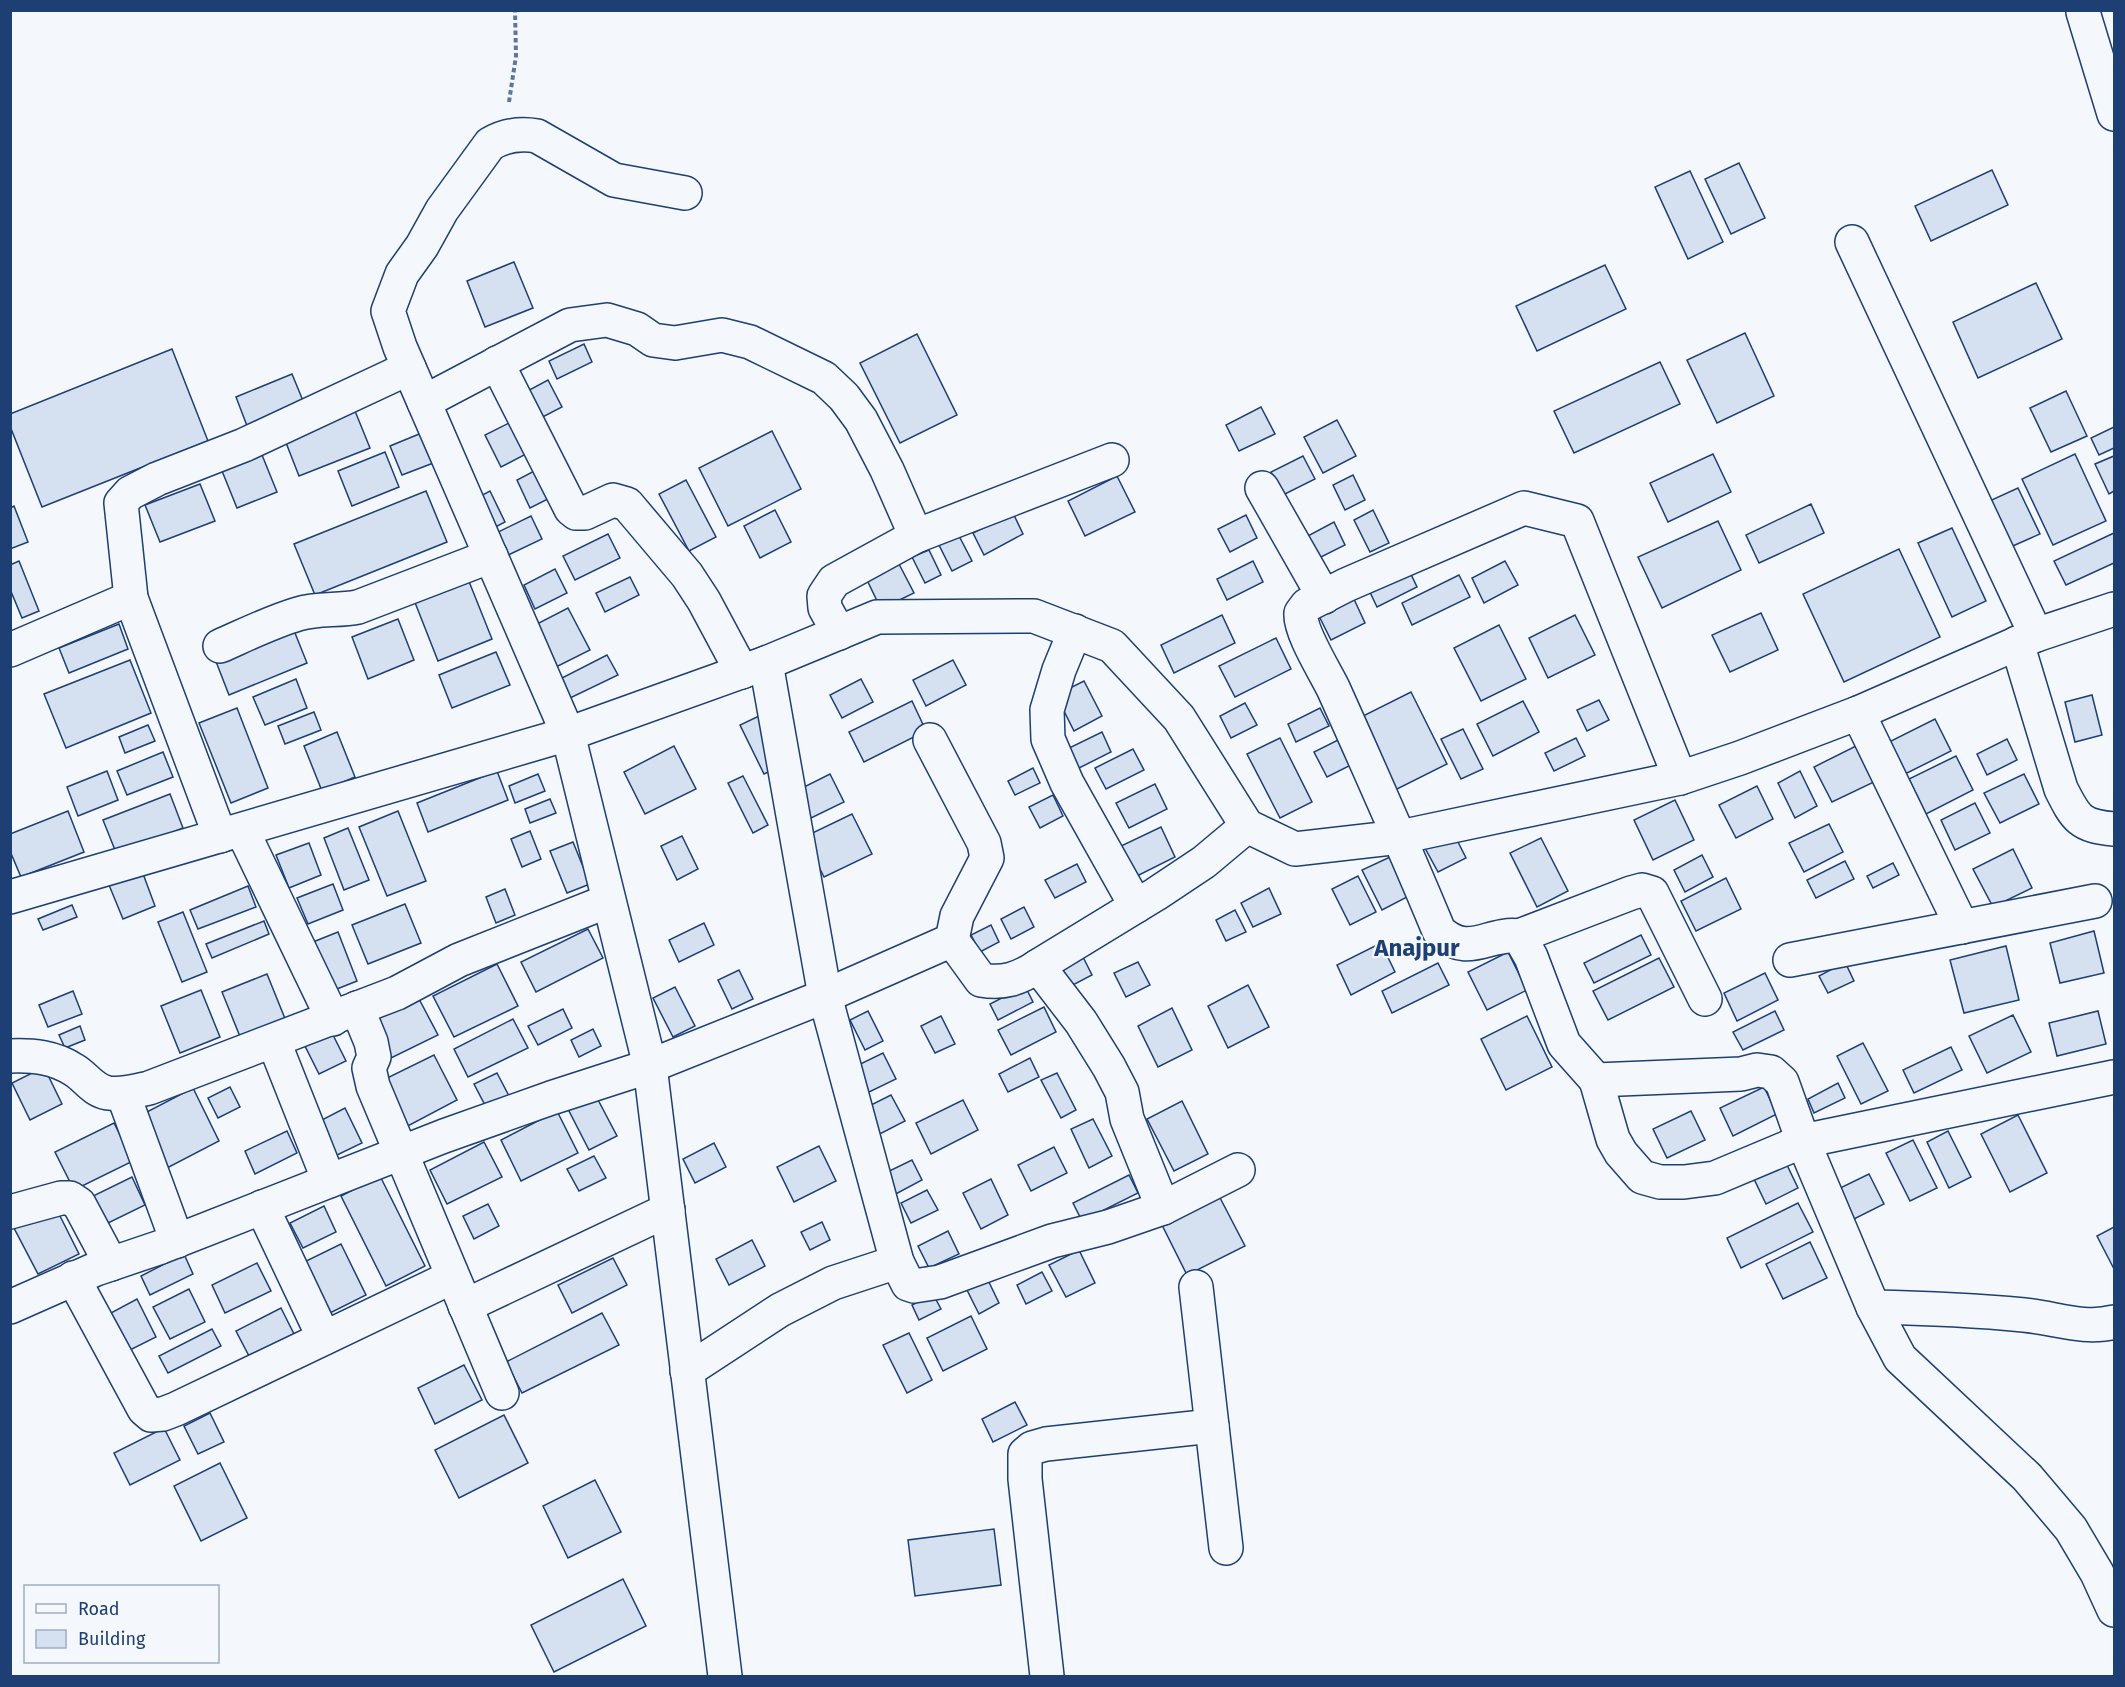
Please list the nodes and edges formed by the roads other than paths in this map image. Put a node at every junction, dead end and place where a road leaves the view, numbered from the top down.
1 (2083, 12) edge
2 (2115, 114) edge
3 (685, 193) dead end
4 (1852, 242) dead end
5 (497, 363) junction
6 (409, 368) junction
7 (424, 402) junction
8 (1112, 460) dead end
9 (1262, 488) dead end
10 (916, 536) junction
11 (491, 556) junction
12 (1324, 597) junction
13 (131, 598) junction
14 (2115, 609) edge
15 (1075, 631) junction
16 (839, 633) junction
17 (2027, 639) junction
18 (219, 646) dead end
19 (10, 650) edge
20 (754, 668) junction
21 (1858, 713) junction
22 (568, 734) junction
23 (930, 740) dead end
24 (1680, 778) junction
25 (1247, 826) junction
26 (2115, 829) edge
27 (231, 833) junction
28 (1400, 837) junction
29 (10, 897) edge
30 (608, 900) junction
31 (2095, 901) dead end
32 (1136, 906) junction
33 (1962, 927) junction
34 (1519, 936) junction
35 (952, 940) junction
36 (1790, 960) dead end
37 (1038, 966) junction
38 (825, 996) junction
39 (1705, 999) dead end
40 (345, 1013) junction
41 (274, 1042) junction
42 (10, 1056) edge
43 (650, 1066) junction
44 (2115, 1077) edge
45 (1596, 1080) junction
46 (123, 1094) junction
47 (1803, 1141) junction
48 (400, 1154) junction
49 (1238, 1170) dead end
50 (329, 1181) junction
51 (262, 1207) junction
52 (1163, 1208) junction
53 (668, 1210) junction
54 (10, 1212) edge
55 (177, 1241) junction
56 (897, 1263) junction
57 (111, 1264) junction
58 (73, 1278) junction
59 (1196, 1287) dead end
60 (459, 1292) junction
61 (10, 1306) edge
62 (2115, 1322) edge
63 (1886, 1332) junction
64 (324, 1338) junction
65 (687, 1371) junction
66 (502, 1393) dead end
67 (1212, 1426) junction
68 (1226, 1548) dead end
69 (2115, 1610) edge
70 (726, 1677) edge
71 (1047, 1677) edge

1 - 2 street
3 - 6 street
4 - 17 street
5 - 7 street
5 - 10 street
5 - 20 street
6 - 7 street
6 - 13 street
7 - 11 street
8 - 10 street
9 - 12 street
10 - 16 street
11 - 18 street
11 - 22 street
12 - 24 street
12 - 28 street
13 - 19 street
13 - 27 street
14 - 17 street
15 - 16 street
15 - 25 street
15 - 32 street
16 - 20 street
17 - 21 street
17 - 26 street
20 - 22 street
20 - 38 street
21 - 24 street
21 - 33 street
22 - 27 street
22 - 30 street
23 - 35 street
24 - 28 street
25 - 28 street
25 - 32 street
27 - 29 street
27 - 40 street
28 - 34 street
30 - 40 street
30 - 43 street
31 - 33 street
32 - 37 street
33 - 36 street
34 - 39 street
34 - 45 street
35 - 37 street
35 - 38 street
37 - 52 street
38 - 43 street
38 - 56 street
40 - 41 street
40 - 48 street
41 - 46 street
41 - 50 street
42 - 46 street
43 - 48 street
43 - 53 street
44 - 47 street
45 - 47 street
45 - 47 street
46 - 55 street
47 - 63 street
48 - 50 street
48 - 60 street
49 - 52 street
50 - 51 street
51 - 55 street
51 - 64 street
52 - 56 street
53 - 60 street
53 - 65 street
54 - 57 street
55 - 57 street
56 - 65 street
57 - 58 street
58 - 61 street
58 - 64 street
59 - 67 street
60 - 64 street
60 - 66 street
62 - 63 street
63 - 69 street
65 - 70 street
67 - 68 street
67 - 71 street

